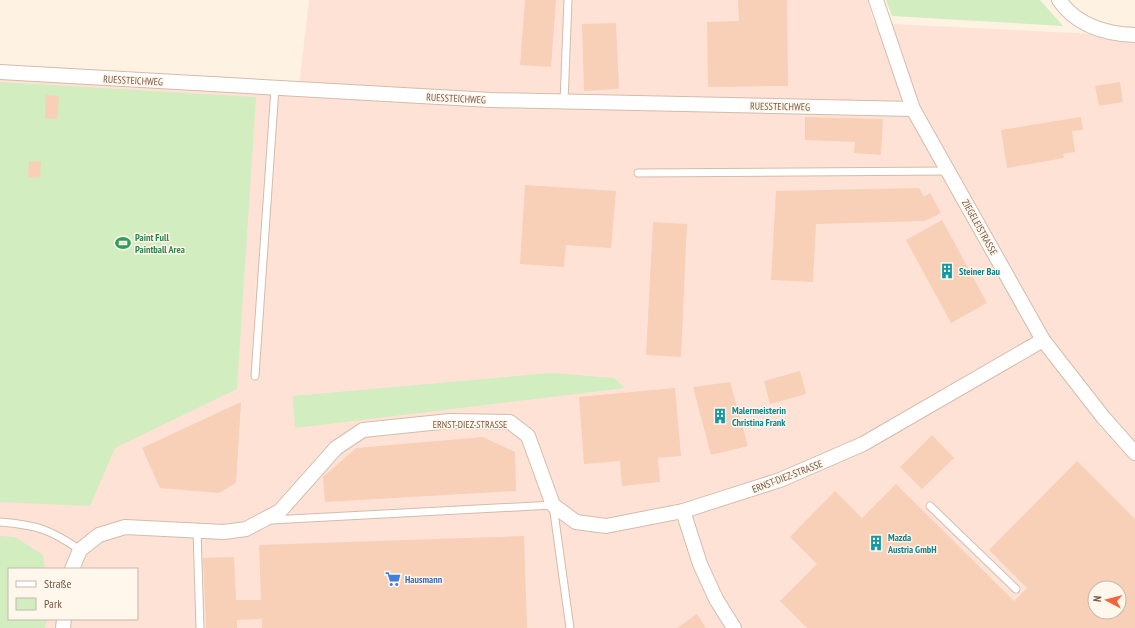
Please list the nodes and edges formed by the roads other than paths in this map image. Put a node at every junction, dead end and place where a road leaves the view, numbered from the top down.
1 (568, 0) edge
2 (876, 0) edge
3 (1059, 0) edge
4 (1135, 35) edge
5 (0, 72) edge
6 (275, 88) junction
7 (564, 102) junction
8 (913, 109) junction
9 (948, 170) junction
10 (638, 173) dead end
11 (1043, 340) junction
12 (255, 376) dead end
13 (1135, 453) edge
14 (553, 505) junction
15 (930, 506) dead end
16 (683, 511) junction
17 (265, 520) junction
18 (0, 522) edge
19 (197, 530) junction
20 (80, 550) junction
21 (72, 568) edge
22 (1016, 589) dead end
23 (200, 628) edge
24 (570, 628) edge
25 (734, 628) edge

1 - 7 lane
2 - 8 street, ZIEGELEISTRASSE
3 - 4 street
5 - 6 street, RUESSTEICHWEG
6 - 7 street, RUESSTEICHWEG
6 - 12 lane
7 - 8 street, RUESSTEICHWEG
8 - 9 street, ZIEGELEISTRASSE
9 - 10 lane
9 - 11 street, ZIEGELEISTRASSE
11 - 13 street, ZIEGELEISTRASSE
11 - 16 street, ERNST-DIEZ-STRASSE
14 - 16 street, ERNST-DIEZ-STRASSE
14 - 17 lane
14 - 17 street, ERNST-DIEZ-STRASSE
14 - 24 lane
15 - 22 lane
16 - 25 street
17 - 19 street, ERNST-DIEZ-STRASSE
18 - 20 lane
19 - 20 street, ERNST-DIEZ-STRASSE
19 - 23 lane
20 - 21 street

